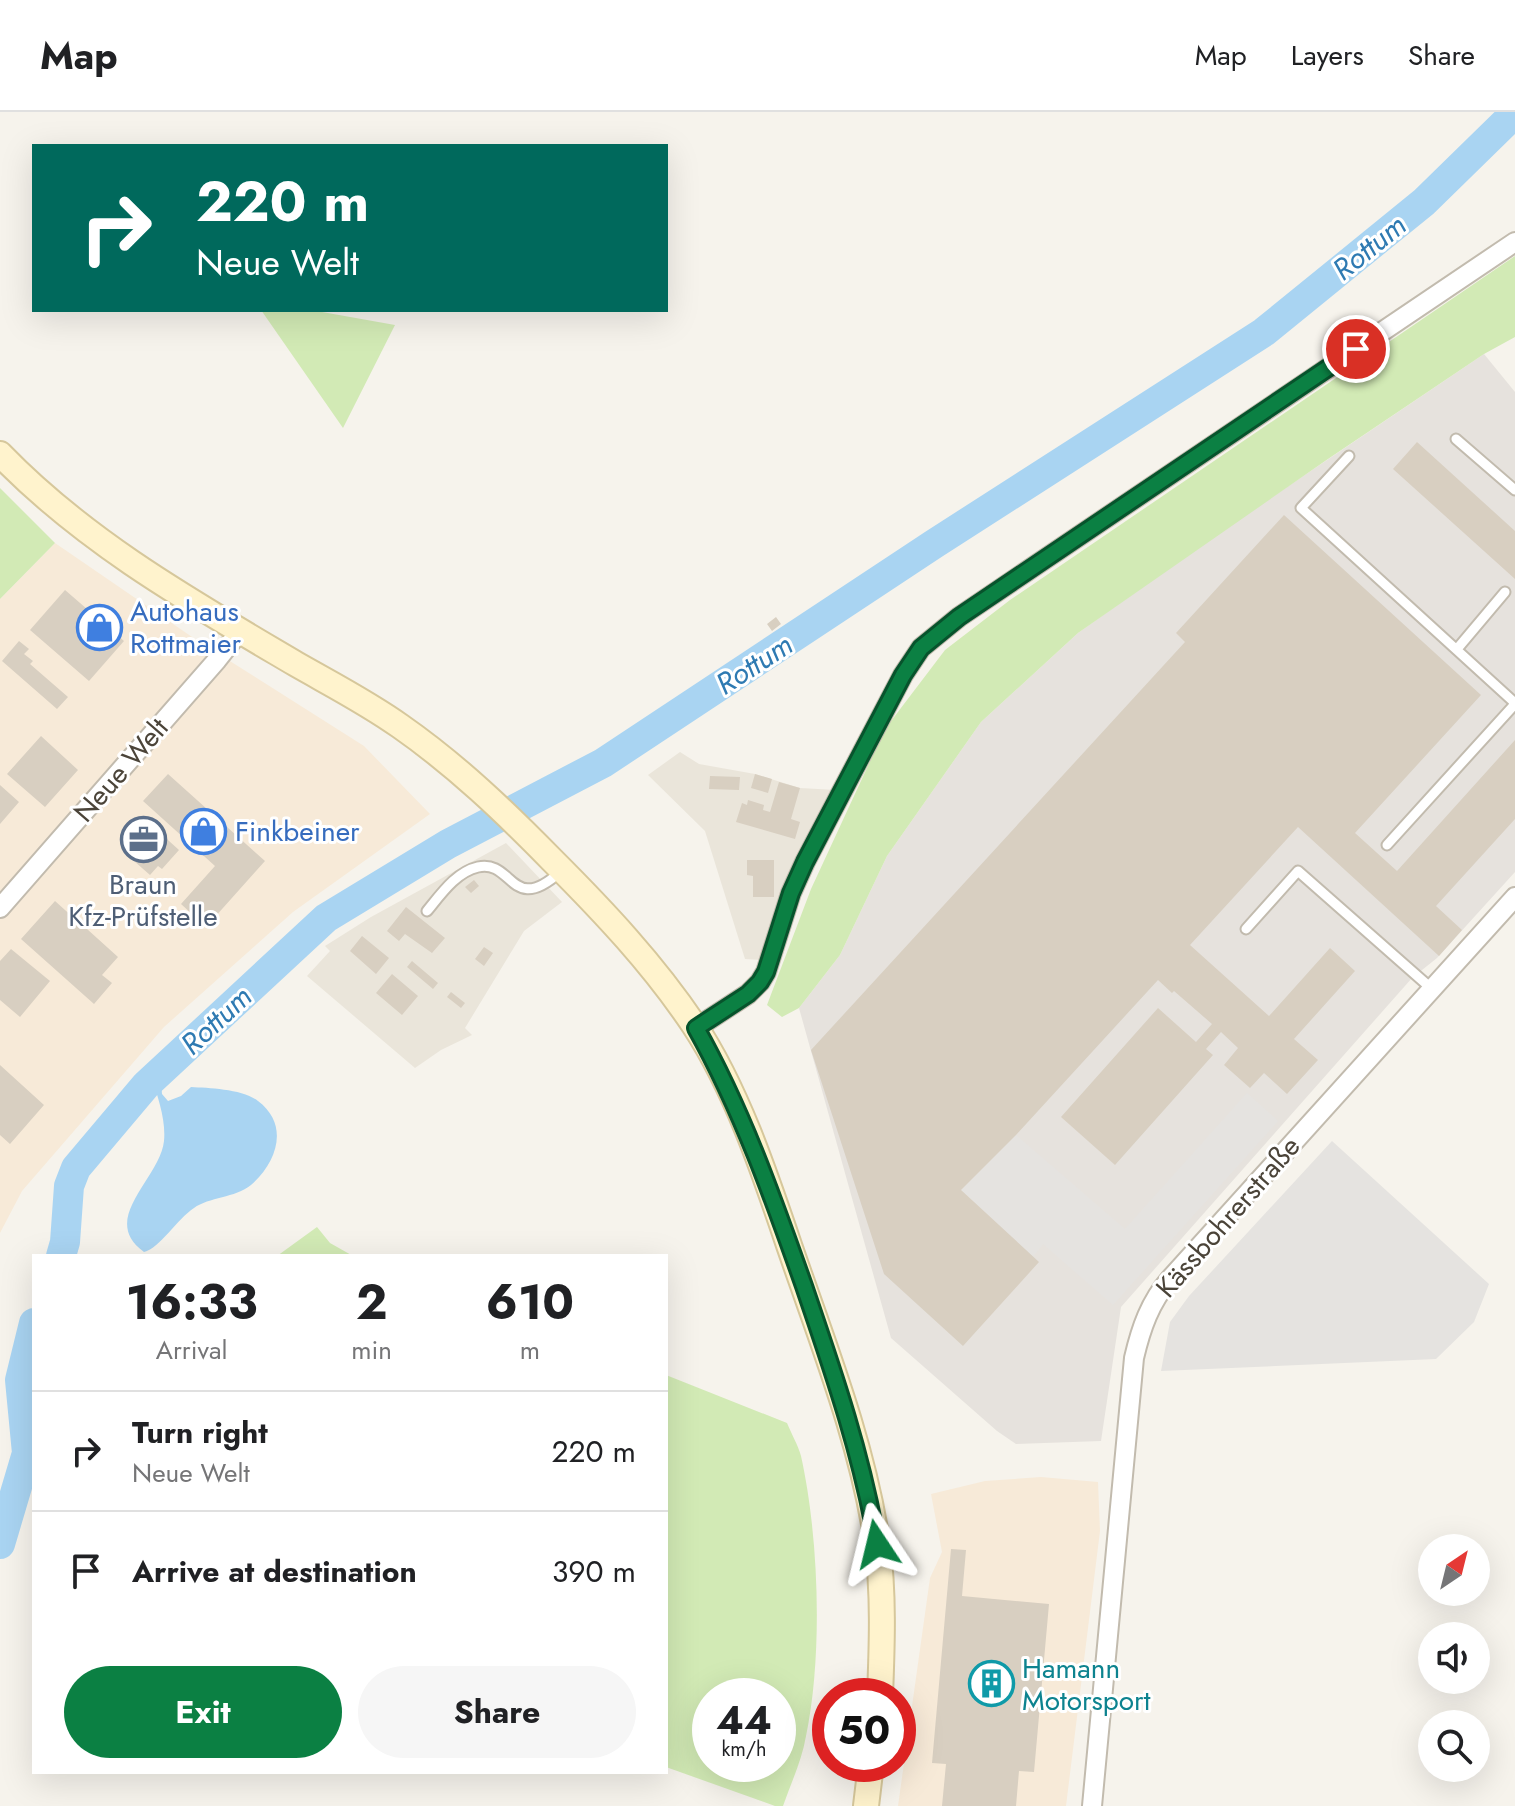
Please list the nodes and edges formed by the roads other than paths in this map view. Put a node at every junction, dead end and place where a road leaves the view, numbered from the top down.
1 (1515, 242) edge
2 (1456, 439) dead end
3 (0, 454) edge
4 (1349, 456) dead end
5 (1515, 490) edge
6 (1505, 592) dead end
7 (240, 631) junction
8 (1457, 649) junction
9 (1515, 703) edge
10 (1387, 845) dead end
11 (562, 870) junction
12 (1515, 897) edge
13 (0, 908) edge
14 (427, 911) dead end
15 (1246, 929) dead end
16 (1432, 989) junction
17 (696, 1028) junction
18 (880, 1678) edge
19 (869, 1782) edge
20 (866, 1806) edge
21 (1092, 1806) edge

1 - 17 street
2 - 5 lane
3 - 7 main road
4 - 8 lane
6 - 8 lane
7 - 11 main road
7 - 13 street, Neue Welt
8 - 9 lane
9 - 10 lane
11 - 14 lane
11 - 17 main road
12 - 16 street, Kässbohrerstraße
15 - 16 lane
16 - 21 street, Kässbohrerstraße
17 - 18 main road
19 - 20 main road

